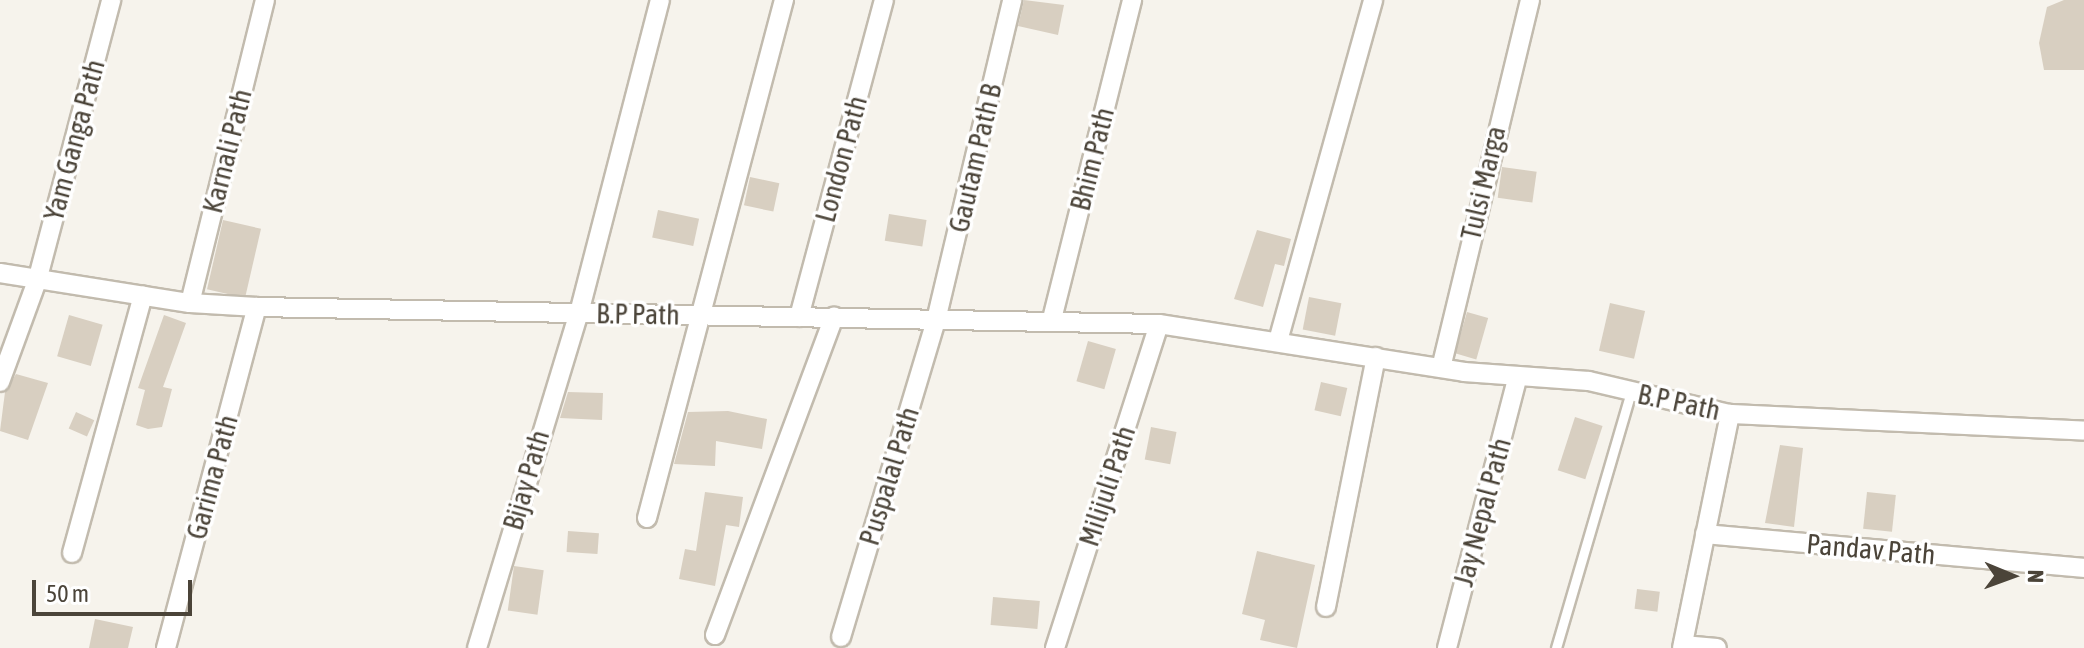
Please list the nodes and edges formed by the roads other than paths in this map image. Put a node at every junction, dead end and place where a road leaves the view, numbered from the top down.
1 (111, 0) edge
2 (265, 0) edge
3 (660, 0) edge
4 (784, 0) edge
5 (884, 0) edge
6 (1012, 0) edge
7 (1132, 0) edge
8 (1373, 0) edge
9 (1530, 0) edge
10 (0, 273) edge
11 (37, 281) junction
12 (143, 296) junction
13 (190, 303) junction
14 (257, 307) junction
15 (579, 313) junction
16 (696, 315) junction
17 (937, 316) junction
18 (799, 317) junction
19 (834, 317) junction
20 (1052, 319) junction
21 (1159, 324) junction
22 (1278, 341) junction
23 (1376, 357) junction
24 (1441, 368) junction
25 (1518, 376) junction
26 (0, 382) edge
27 (1631, 391) junction
28 (1730, 414) junction
29 (2084, 431) edge
30 (647, 518) dead end
31 (1705, 534) junction
32 (72, 553) dead end
33 (2084, 568) edge
34 (1326, 607) dead end
35 (715, 635) dead end
36 (841, 637) dead end
37 (1682, 647) edge
38 (166, 648) edge
39 (477, 648) edge
40 (1055, 648) edge
41 (1447, 648) edge
42 (1556, 648) edge
43 (1717, 648) edge

1 - 11 street, Yam Ganga Path
2 - 13 street, Karnali Path
3 - 15 street, Bijay Path
4 - 16 street
5 - 18 street, London Path
6 - 17 street, Gautam Path B
7 - 20 street, Bhim Path
8 - 22 street
9 - 24 street, Tulsi Marga
10 - 11 street, B.P Path
11 - 12 street, B.P Path
11 - 26 street, Yam Ganga Path
12 - 13 street, B.P Path
12 - 32 street
13 - 14 street, B.P Path
14 - 15 street, B.P Path
14 - 38 street, Garima Path
15 - 16 street, B.P Path
15 - 39 street, Bijay Path
16 - 18 street, B.P Path
16 - 30 street
17 - 19 street, B.P Path
17 - 20 street, B.P Path
17 - 36 street, Puspalal Path
18 - 19 street, B.P Path
19 - 35 street
20 - 21 street, B.P Path
21 - 22 street, B.P Path
21 - 40 street, Milijuli Path
22 - 23 street, B.P Path
23 - 24 street, B.P Path
23 - 34 street
24 - 25 street, B.P Path
25 - 27 street, B.P Path
25 - 41 street, Jay Nepal Path
27 - 28 street, B.P Path
27 - 42 lane
28 - 29 street, B.P Path
28 - 31 street
31 - 33 street, Pandav Path
31 - 37 street
37 - 43 street

